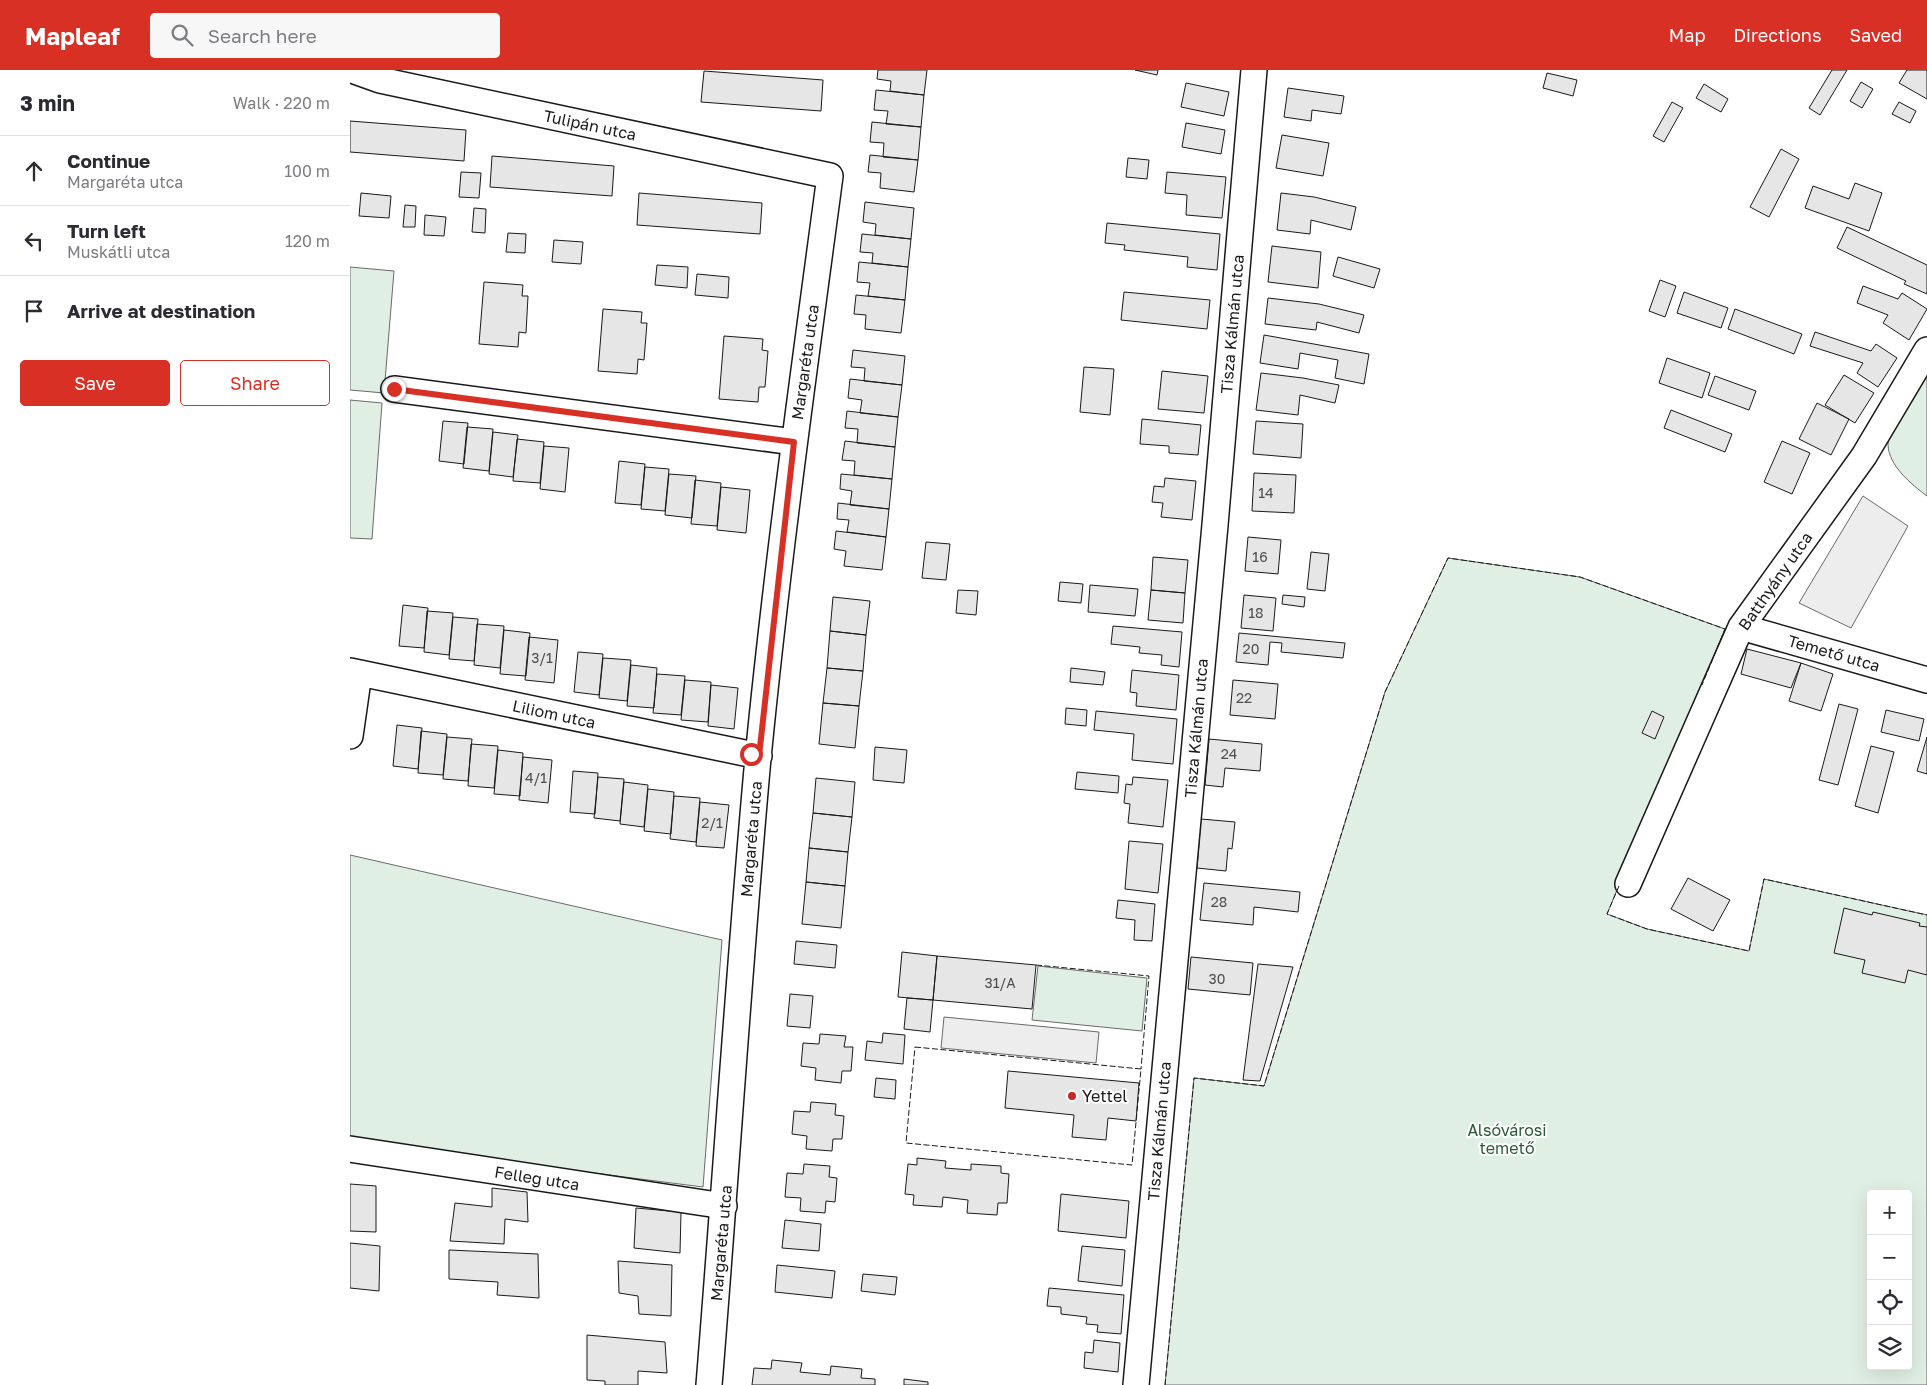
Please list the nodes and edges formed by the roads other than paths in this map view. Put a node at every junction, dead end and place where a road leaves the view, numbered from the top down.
1 (352, 70) edge
2 (1254, 70) edge
3 (830, 176) joint
4 (1927, 350) edge
5 (394, 389) dead end
6 (794, 442) junction
7 (1741, 627) junction
8 (354, 672) edge
9 (1927, 680) edge
10 (350, 736) edge
11 (759, 756) junction
12 (1628, 884) dead end
13 (350, 1149) edge
14 (724, 1206) junction
15 (709, 1385) edge
16 (1136, 1385) edge

1 - 3 street, Tulipán utca
2 - 16 street, Tisza Kálmán utca
3 - 6 street, Margaréta utca
4 - 7 street, Batthyány utca
5 - 6 street
6 - 11 street, Margaréta utca
7 - 9 street, Temető utca
7 - 12 street, Batthyány utca
8 - 10 street
8 - 11 street, Liliom utca
11 - 14 street, Margaréta utca
13 - 14 street, Felleg utca
14 - 15 street, Margaréta utca

